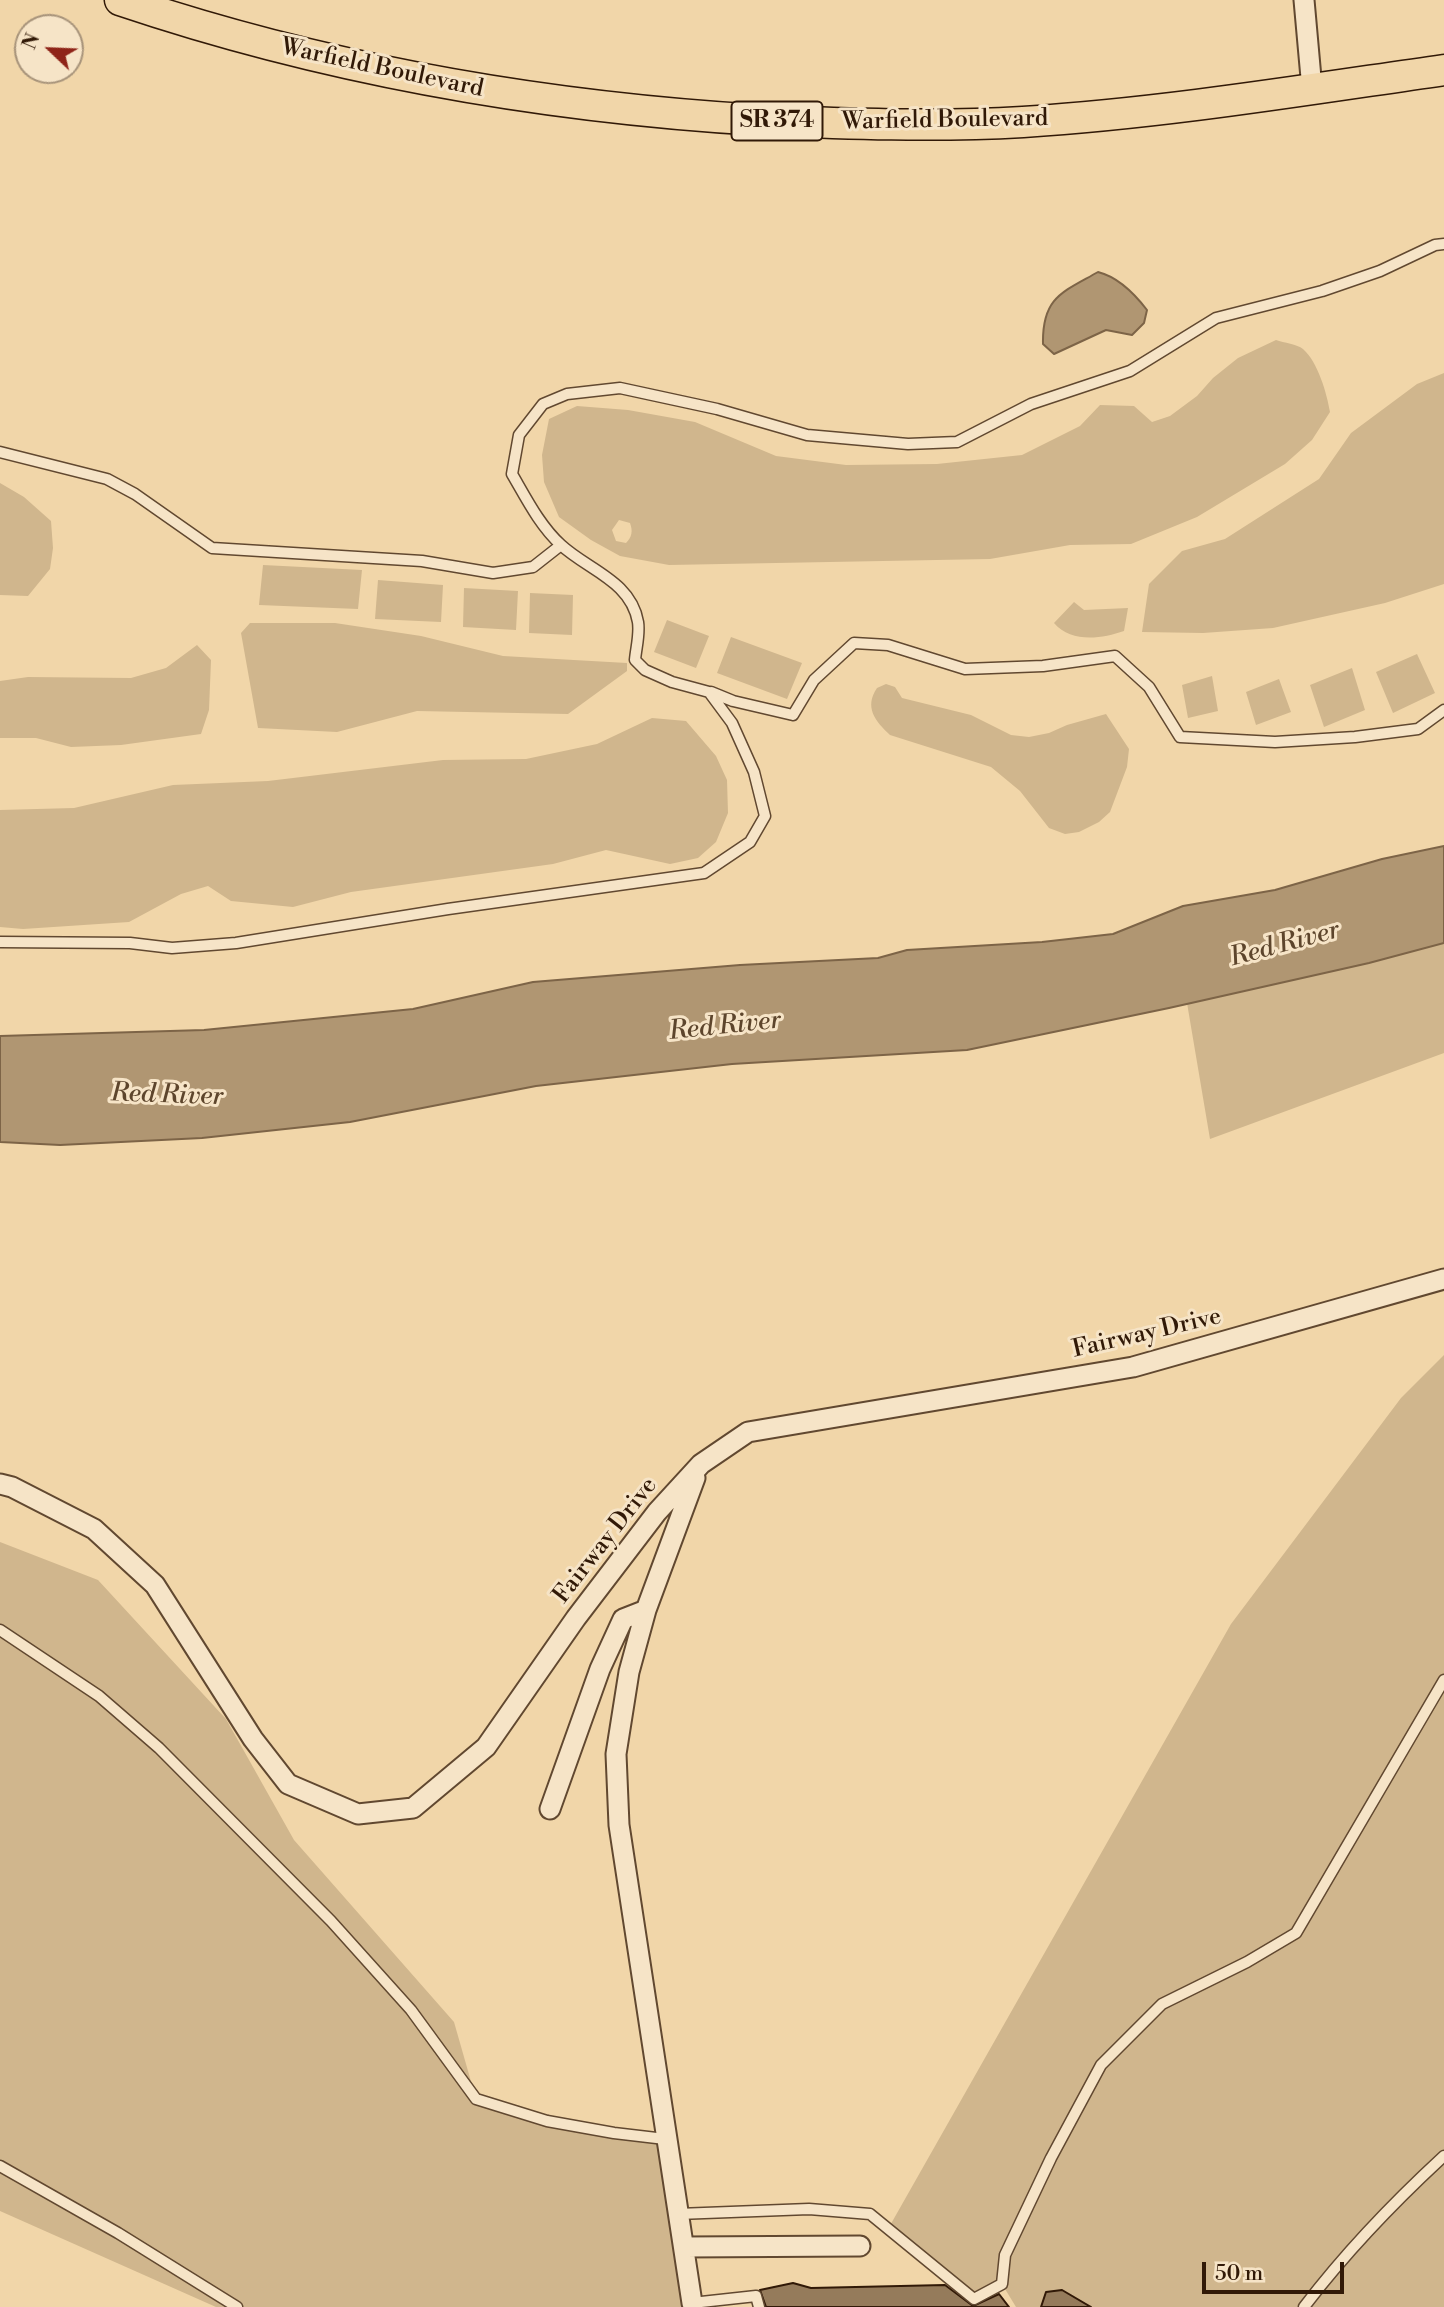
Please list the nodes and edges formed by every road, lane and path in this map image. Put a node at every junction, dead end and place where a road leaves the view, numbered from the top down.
1 (120, 0) edge
2 (1304, 0) edge
3 (1444, 70) edge
4 (1312, 89) junction
5 (1444, 244) edge
6 (0, 452) edge
7 (561, 545) junction
8 (709, 692) junction
9 (1444, 710) edge
10 (0, 942) edge
11 (1444, 1279) edge
12 (701, 1464) junction
13 (0, 1484) edge
14 (646, 1610) junction
15 (0, 1630) edge
16 (1444, 1680) edge
17 (550, 1809) dead end
18 (665, 2138) junction
19 (1444, 2156) edge
20 (0, 2166) edge
21 (678, 2214) junction
22 (860, 2246) dead end
23 (684, 2247) junction
24 (978, 2303) edge
25 (691, 2305) edge
26 (237, 2307) edge
27 (759, 2307) edge
28 (1304, 2307) edge

1 - 4 main road, Warfield Boulevard / SR 374
2 - 4 street
3 - 4 main road, Warfield Boulevard / SR 374
5 - 7 lane
6 - 7 lane
7 - 8 lane
8 - 9 lane
8 - 10 lane
11 - 12 street, Fairway Drive
12 - 13 street, Fairway Drive
12 - 14 street
14 - 17 street
14 - 18 street
15 - 18 lane
16 - 24 lane
18 - 21 street
19 - 28 lane
20 - 26 lane
21 - 23 street
21 - 24 lane
22 - 23 street
23 - 25 street
25 - 27 lane

